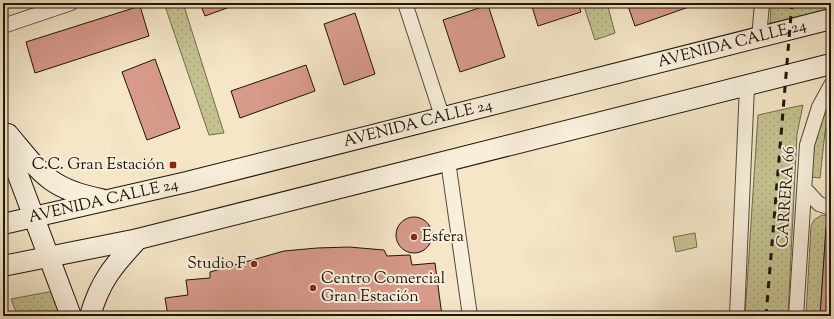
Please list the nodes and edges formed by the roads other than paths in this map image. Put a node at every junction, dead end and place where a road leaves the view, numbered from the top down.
1 (71, 3) edge
2 (405, 3) edge
3 (762, 3) edge
4 (831, 19) edge
5 (3, 26) edge
6 (759, 38) junction
7 (831, 64) edge
8 (831, 85) edge
9 (747, 86) junction
10 (443, 119) junction
11 (3, 127) edge
12 (3, 135) edge
13 (448, 161) junction
14 (805, 189) junction
15 (105, 200) junction
16 (831, 208) edge
17 (34, 217) junction
18 (3, 224) edge
19 (138, 239) junction
20 (49, 257) junction
21 (3, 266) edge
22 (71, 316) edge
23 (90, 316) edge
24 (470, 316) edge
25 (737, 316) edge
26 (796, 316) edge

1 - 5 street
2 - 10 street
3 - 6 street
4 - 6 main road, AVENIDA CALLE 24
6 - 10 main road, AVENIDA CALLE 24
7 - 9 main road
8 - 14 street, CARRERA 66
9 - 13 main road
9 - 25 street
10 - 15 main road, AVENIDA CALLE 24
11 - 15 main road
12 - 17 main road
13 - 19 main road
13 - 24 street
14 - 16 street
14 - 26 street, CARRERA 66
15 - 17 main road, AVENIDA CALLE 24
17 - 18 main road, AVENIDA CALLE 24
17 - 20 main road
19 - 20 main road
19 - 23 main road
20 - 21 main road
20 - 22 main road

